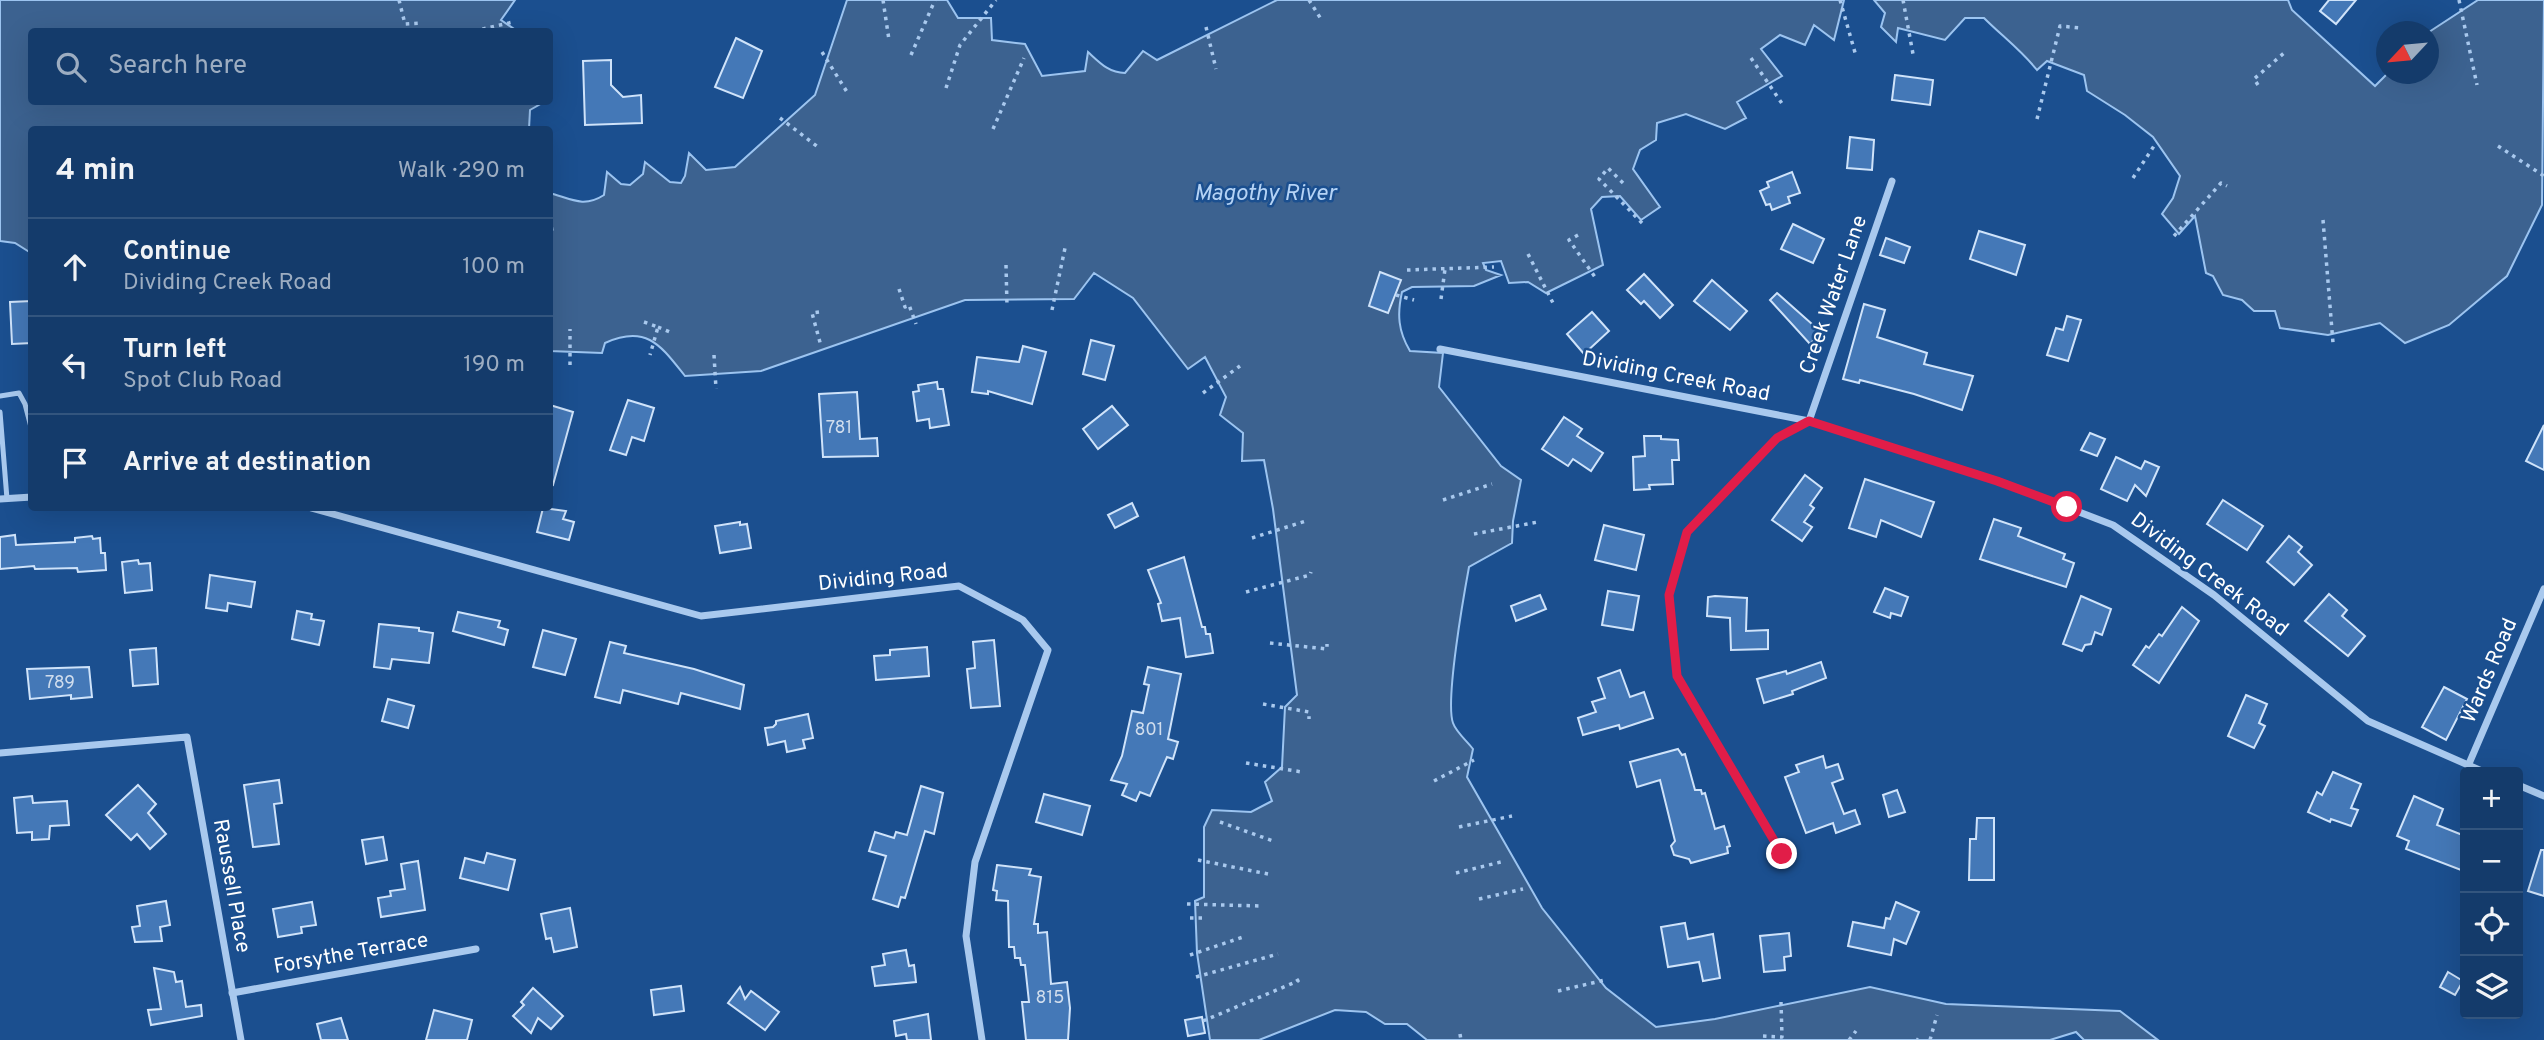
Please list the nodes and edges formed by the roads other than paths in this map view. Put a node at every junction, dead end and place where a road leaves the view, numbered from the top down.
1 (1892, 181) dead end
2 (1440, 349) dead end
3 (0, 396) edge
4 (0, 412) edge
5 (28, 415) edge
6 (1809, 421) junction
7 (28, 498) edge
8 (4, 499) edge
9 (322, 511) edge
10 (2544, 589) edge
11 (0, 753) edge
12 (2468, 766) joint
13 (2523, 787) edge
14 (2544, 796) edge
15 (1782, 854) dead end
16 (475, 949) dead end
17 (232, 993) junction
18 (241, 1040) edge
19 (982, 1040) edge

1 - 6 street, Creek Water Lane
2 - 6 street, Dividing Creek Road
3 - 5 lane
4 - 8 lane
6 - 12 street, Dividing Creek Road
6 - 15 street
7 - 8 street
9 - 19 street, Dividing Road
10 - 12 street, Wards Road
11 - 17 street, Raussell Place
13 - 14 street
16 - 17 street, Forsythe Terrace
17 - 18 street, Raussell Place

